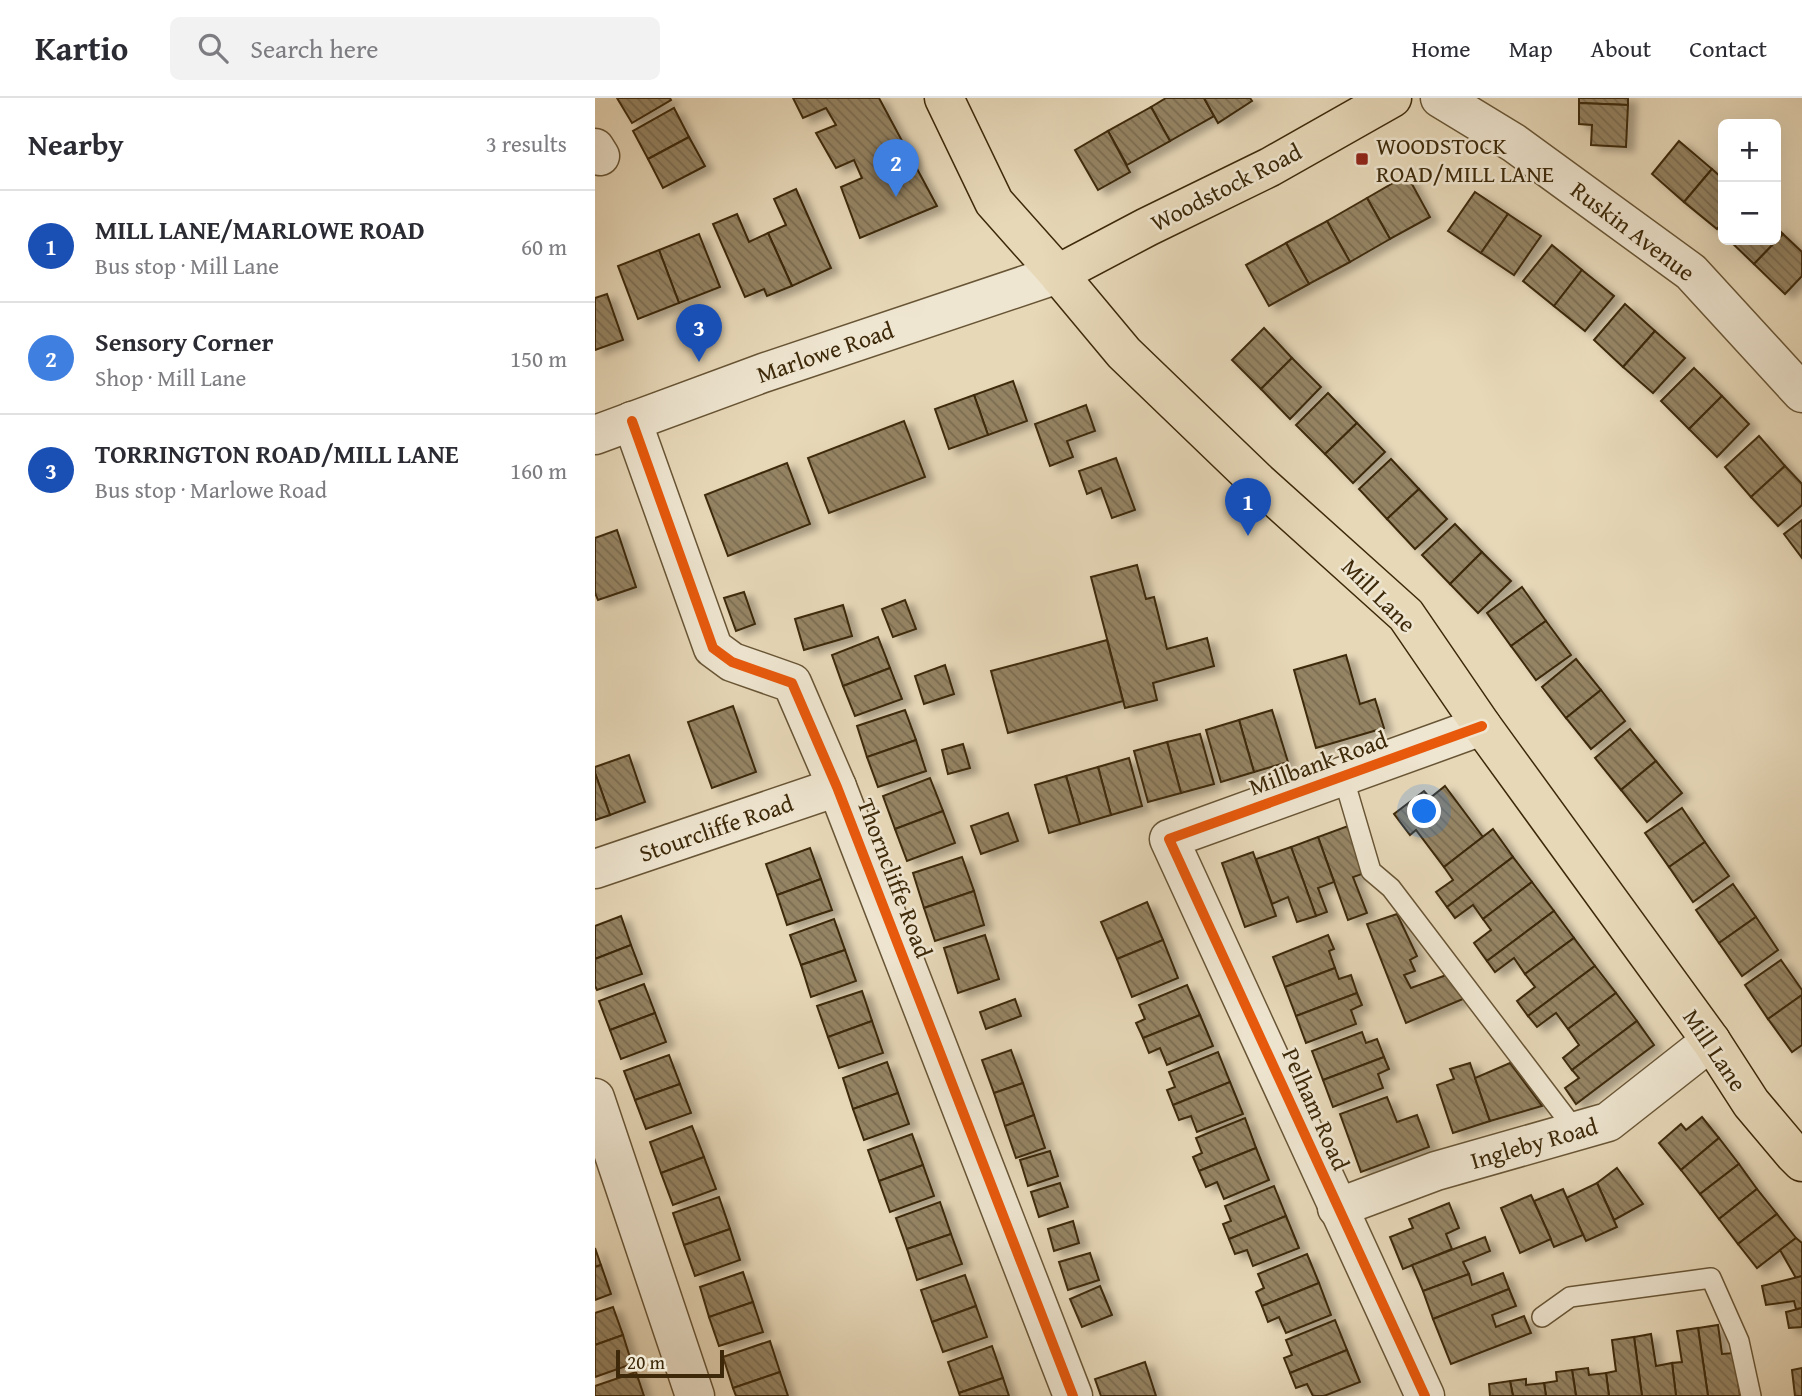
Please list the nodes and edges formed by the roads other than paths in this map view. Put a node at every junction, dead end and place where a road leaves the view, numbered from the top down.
1 (944, 98) edge
2 (1392, 98) edge
3 (1440, 98) edge
4 (1058, 274) junction
5 (1802, 393) edge
6 (632, 421) junction
7 (595, 435) edge
8 (1482, 726) junction
9 (1343, 776) junction
10 (837, 787) junction
11 (1170, 839) joint
12 (595, 869) edge
13 (1711, 1041) junction
14 (595, 1098) edge
15 (1576, 1131) junction
16 (1802, 1162) edge
17 (1337, 1208) junction
18 (1542, 1317) dead end
19 (695, 1396) edge
20 (1073, 1396) edge
21 (1425, 1396) edge
22 (1751, 1396) edge

1 - 4 main road, Mill Lane
2 - 4 main road, Woodstock Road
3 - 5 street, Ruskin Avenue
4 - 6 street, Marlowe Road
4 - 8 main road, Mill Lane
6 - 7 street, Marlowe Road
6 - 10 street, Thorncliffe Road
8 - 9 street, Millbank Road
8 - 13 main road, Mill Lane
9 - 11 street, Millbank Road
9 - 15 lane
10 - 12 street, Stourcliffe Road
10 - 20 street, Thorncliffe Road
11 - 17 street, Pelham Road
13 - 15 street, Ingleby Road
13 - 16 main road, Mill Lane
14 - 19 street
15 - 17 street, Ingleby Road
17 - 21 street, Pelham Road
18 - 22 lane

